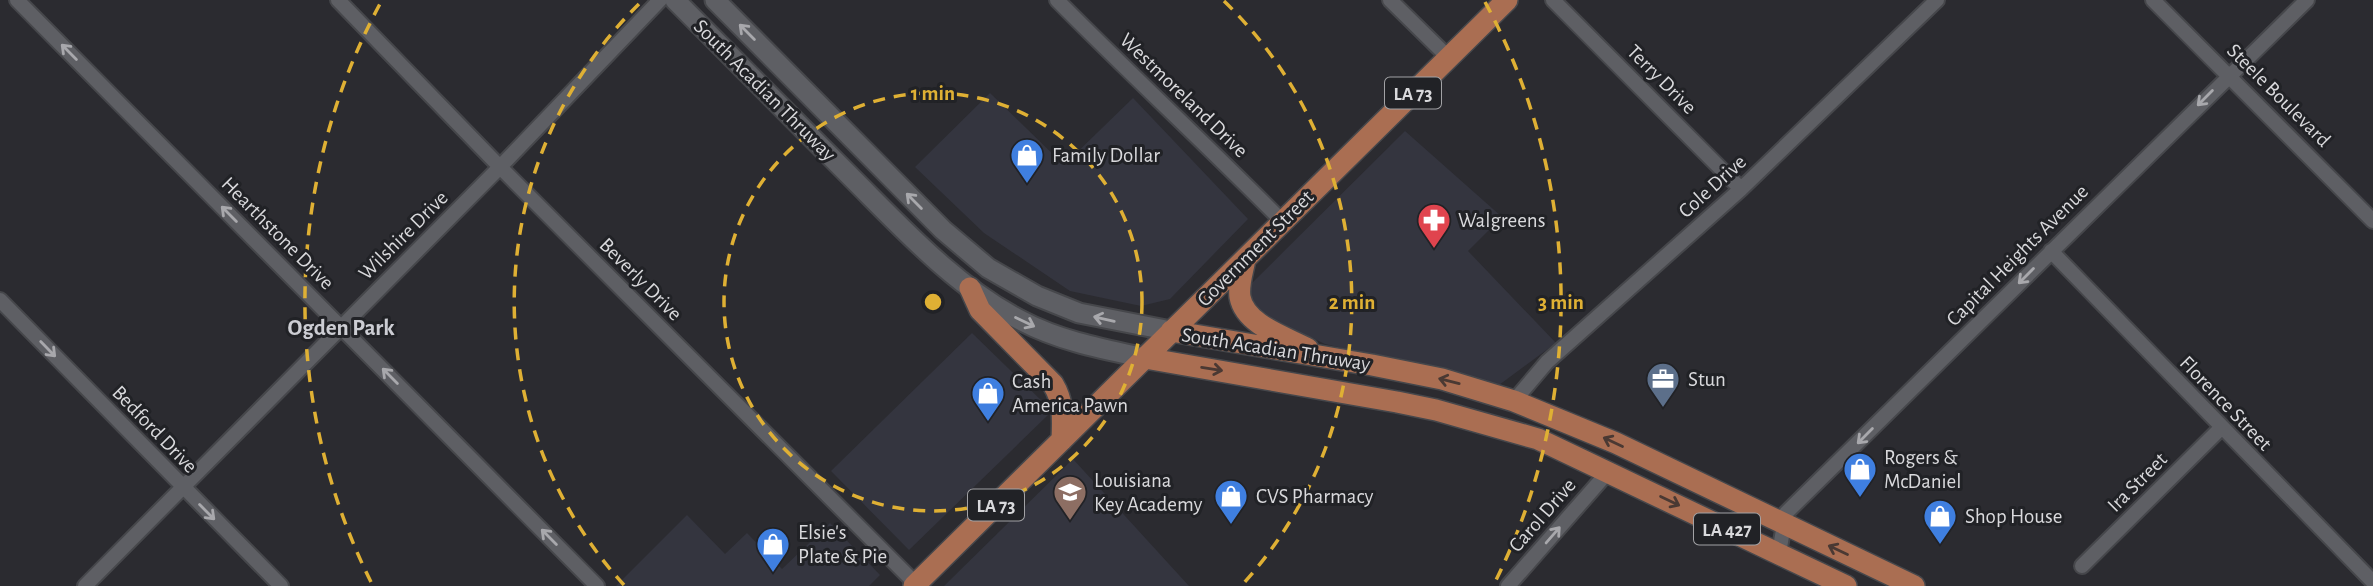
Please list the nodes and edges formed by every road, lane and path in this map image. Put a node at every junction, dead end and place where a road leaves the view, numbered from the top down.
1 (18, 0) edge
2 (338, 0) edge
3 (660, 0) edge
4 (675, 0) edge
5 (715, 0) edge
6 (1057, 0) edge
7 (1390, 0) edge
8 (1507, 0) edge
9 (1553, 0) edge
10 (1937, 0) edge
11 (2153, 0) edge
12 (2307, 0) edge
13 (1449, 58) junction
14 (2229, 75) junction
15 (500, 167) junction
16 (1741, 188) junction
17 (2373, 221) edge
18 (1282, 222) junction
19 (2051, 251) junction
20 (1245, 259) junction
21 (970, 288) junction
22 (0, 300) edge
23 (341, 327) junction
24 (1171, 331) junction
25 (1322, 357) junction
26 (1145, 358) junction
27 (1514, 401) junction
28 (2221, 428) junction
29 (1062, 440) junction
30 (1608, 472) junction
31 (183, 488) junction
32 (1783, 525) junction
33 (1779, 553) junction
34 (2082, 566) dead end
35 (1890, 581) edge
36 (2373, 582) edge
37 (915, 585) edge
38 (85, 586) edge
39 (281, 586) edge
40 (597, 586) edge
41 (1508, 586) edge
42 (1846, 586) edge
43 (1914, 586) edge

23 -> 1 street, Hearthstone Drive
2 - 15 street, Beverly Drive
3 - 15 street, Wilshire Drive
4 - 21 main road, South Acadian Thruway / LA 427
24 -> 5 main road, South Acadian Thruway
6 - 18 street, Westmoreland Drive
7 - 13 street
8 - 13 main road, Government Street / LA 73
9 - 16 street, Terry Drive
10 - 16 street, Cole Drive
11 - 14 street, Steele Boulevard
12 - 14 street, Capital Heights Avenue
13 - 18 main road, Government Street / LA 73
14 - 17 street, Steele Boulevard
14 -> 19 street, Capital Heights Avenue
15 - 23 street, Wilshire Drive
15 - 37 street, Beverly Drive
16 - 27 street, Cole Drive
18 - 20 main road, Government Street / LA 73
19 - 28 street, Florence Street
19 -> 32 street, Capital Heights Avenue
20 - 24 main road, Government Street / LA 73
20 - 25 main road
21 -> 26 main road, South Acadian Thruway / LA 427
21 - 29 main road
22 -> 31 street, Bedford Drive
23 - 31 street, Wilshire Drive
40 -> 23 street, Hearthstone Drive
24 - 25 main road, South Acadian Thruway / LA 427
24 - 26 main road, Government Street / LA 73
27 -> 25 main road, South Acadian Thruway / LA 427
26 - 29 main road, Government Street / LA 73
26 -> 30 main road, South Acadian Thruway / LA 427
32 -> 27 main road, South Acadian Thruway / LA 427
28 - 34 street, Ira Street
28 - 36 street, Florence Street
29 - 37 main road, Government Street / LA 73
30 -> 33 main road, South Acadian Thruway / LA 427
41 -> 30 street, Carol Drive
31 - 38 street, Wilshire Drive
31 -> 39 street, Bedford Drive
32 - 33 street, Capital Heights Avenue
35 -> 32 main road, South Acadian Thruway / LA 427
33 - 42 main road, South Acadian Thruway / LA 427
35 - 43 main road, South Acadian Thruway / LA 427

